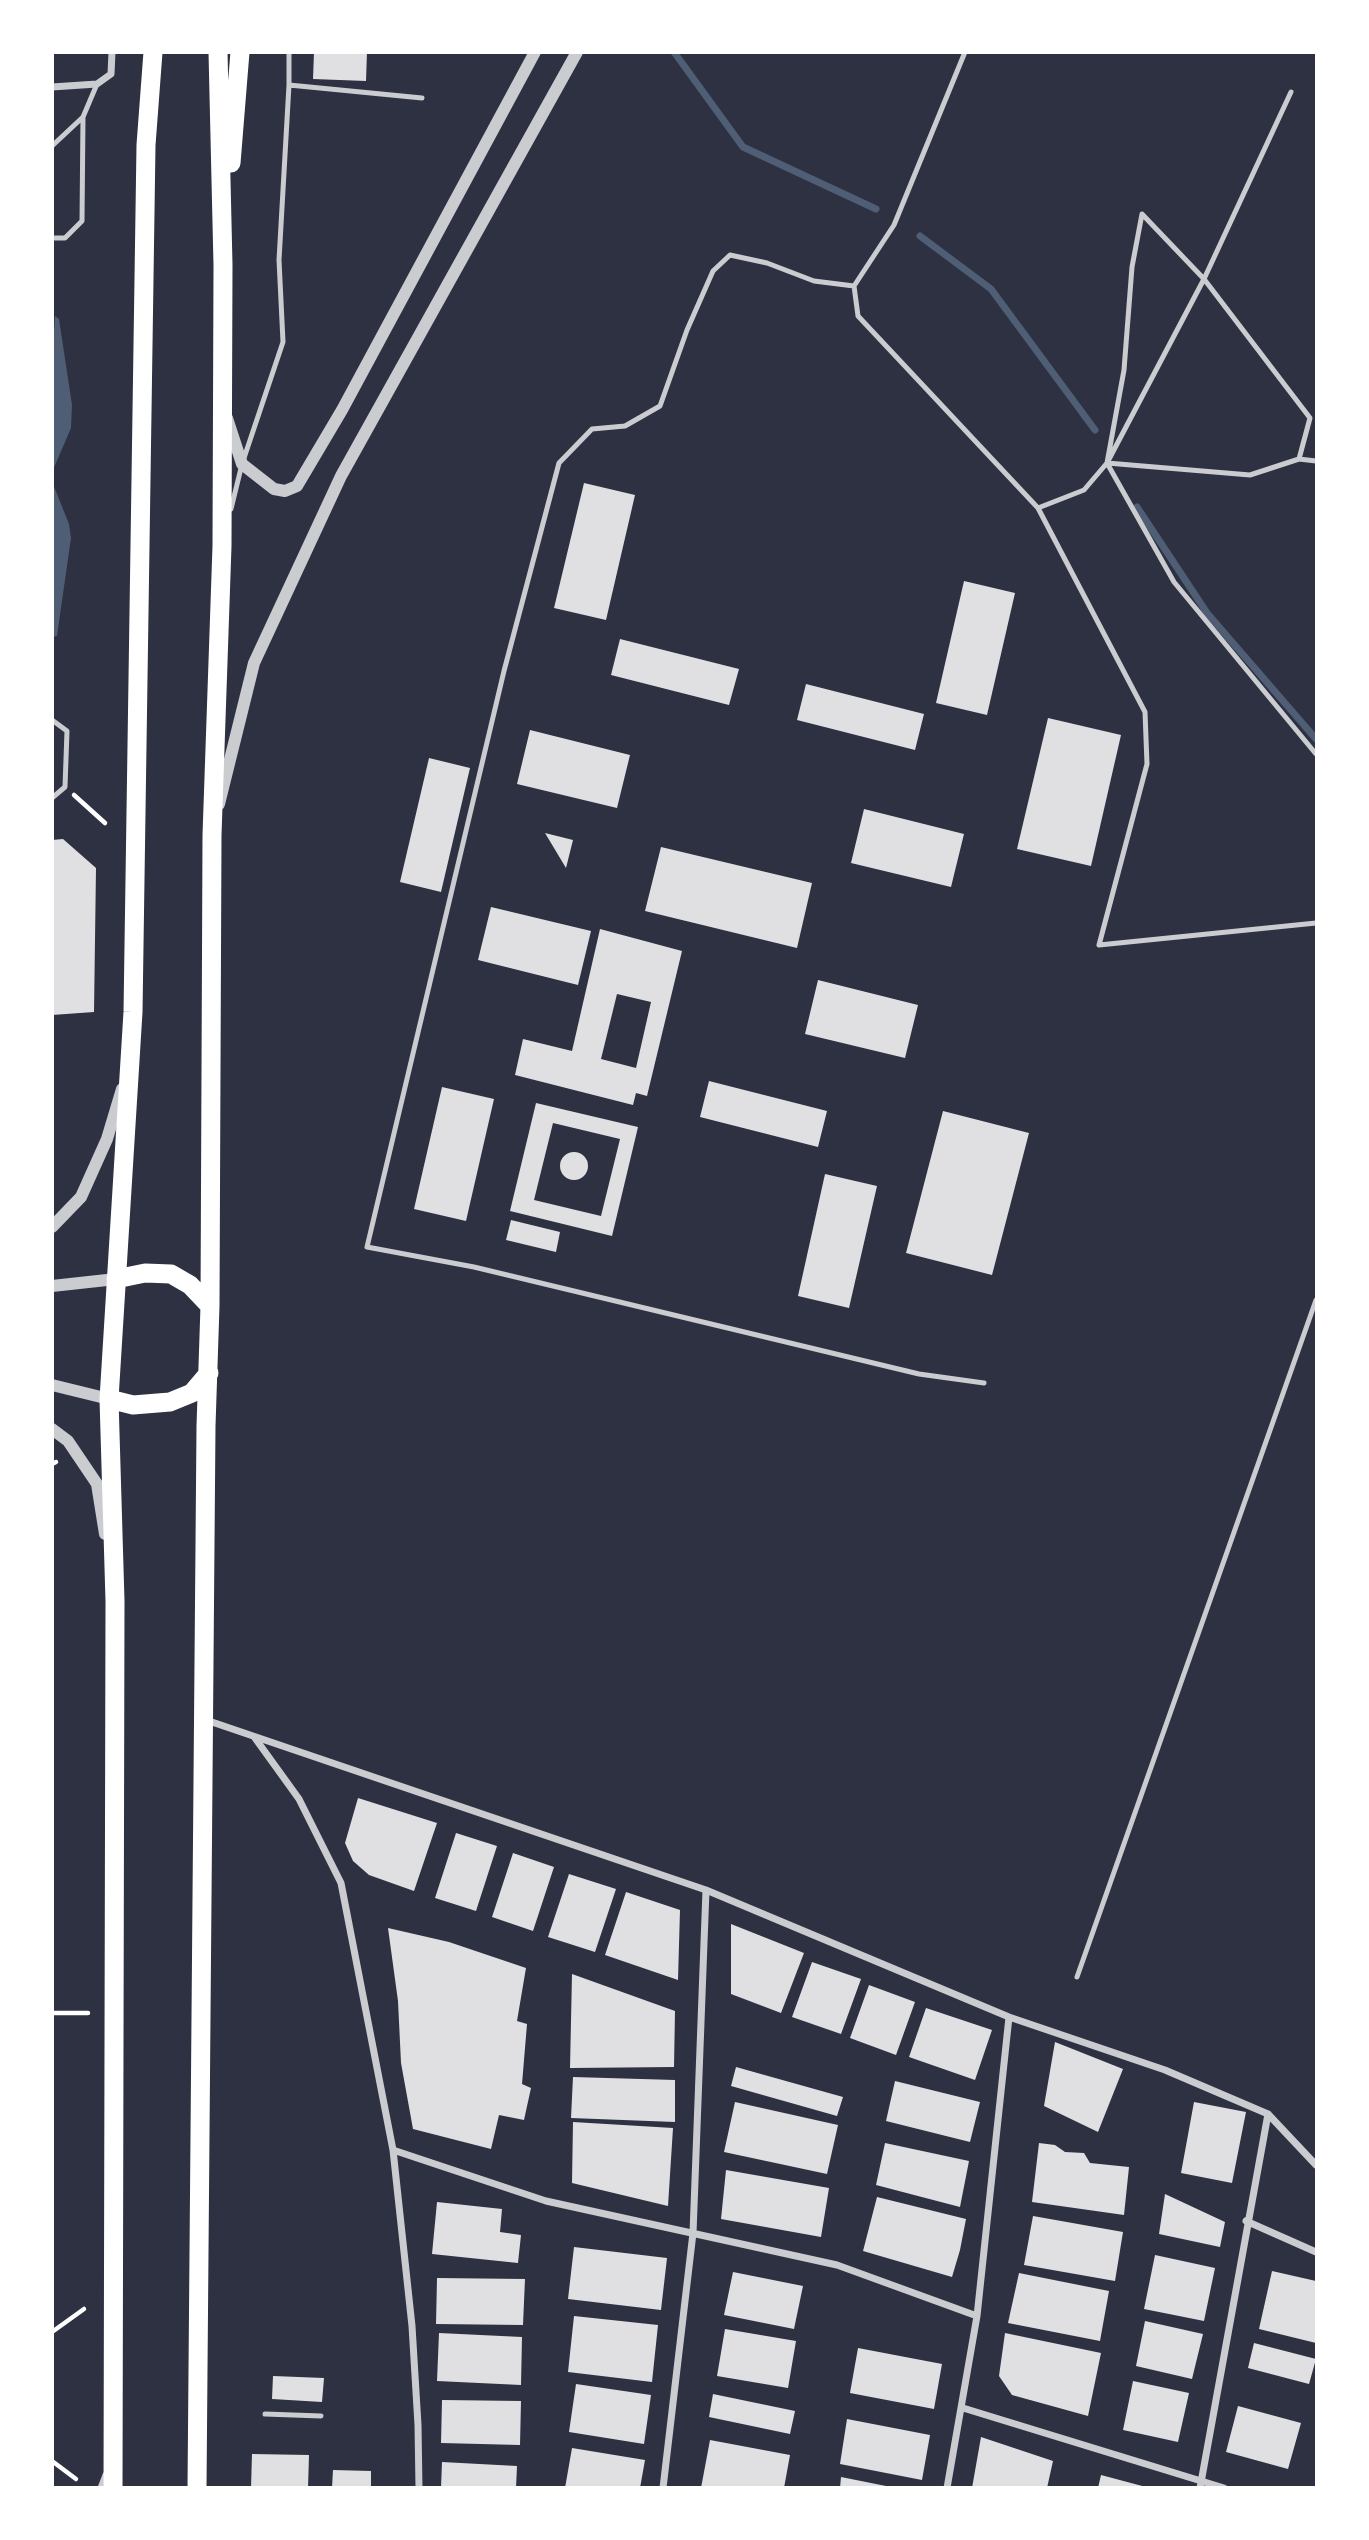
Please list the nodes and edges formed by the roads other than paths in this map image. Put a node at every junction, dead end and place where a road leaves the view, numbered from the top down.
1 (112, 52) edge
2 (142, 52) edge
3 (153, 52) edge
4 (218, 52) edge
5 (240, 52) edge
6 (289, 52) edge
7 (535, 52) edge
8 (577, 52) edge
9 (965, 52) edge
10 (97, 84) junction
11 (289, 85) junction
12 (52, 88) edge
13 (1292, 92) dead end
14 (422, 98) dead end
15 (83, 117) junction
16 (146, 145) junction
17 (52, 146) edge
18 (52, 238) edge
19 (223, 265) junction
20 (1204, 279) junction
21 (853, 286) junction
22 (221, 398) junction
23 (1299, 459) junction
24 (1317, 461) edge
25 (1107, 463) junction
26 (242, 464) junction
27 (1038, 508) junction
28 (222, 546) junction
29 (52, 720) edge
30 (1317, 754) edge
31 (52, 798) edge
32 (212, 835) junction
33 (1317, 923) edge
34 (130, 1061) junction
35 (52, 1227) edge
36 (116, 1279) junction
37 (52, 1286) edge
38 (1317, 1300) edge
39 (211, 1306) junction
40 (209, 1373) junction
41 (984, 1383) dead end
42 (52, 1385) edge
43 (109, 1399) junction
44 (52, 1429) edge
45 (115, 1601) junction
46 (205, 1720) junction
47 (254, 1738) junction
48 (706, 1889) junction
49 (1077, 1977) dead end
50 (1009, 2017) junction
51 (1268, 2114) junction
52 (393, 2150) junction
53 (1317, 2165) edge
54 (1246, 2221) junction
55 (693, 2233) junction
56 (1317, 2252) edge
57 (977, 2316) junction
58 (963, 2408) junction
59 (265, 2414) dead end
60 (321, 2416) dead end
61 (114, 2458) junction
62 (1200, 2484) edge
63 (101, 2487) edge
64 (113, 2487) edge
65 (197, 2487) edge
66 (419, 2487) edge
67 (663, 2487) edge
68 (947, 2487) edge
69 (1224, 2487) edge

1 - 10 street
2 - 16 highway
3 - 16 highway
4 - 19 highway
5 - 19 highway
6 - 11 lane
7 - 26 street
8 - 32 street
9 - 21 lane
10 - 12 street
10 - 15 lane
11 - 14 lane
11 - 26 lane
13 - 20 lane
15 - 17 lane
15 - 18 lane
16 - 34 highway
19 - 22 highway
20 - 23 lane
20 - 25 lane
20 - 25 lane
21 - 27 lane
21 - 41 lane
22 - 26 street
22 - 28 highway
23 - 24 lane
23 - 25 lane
25 - 27 lane
25 - 30 lane
26 - 28 lane
27 - 33 lane
28 - 32 highway
29 - 31 lane
32 - 39 highway
34 - 35 street
34 - 36 highway
36 - 37 street
36 - 39 highway
36 - 43 highway
38 - 49 lane
39 - 40 highway
40 - 43 highway
40 - 46 highway
42 - 43 street
43 - 45 highway
44 - 45 street
45 - 61 highway
46 - 47 street
46 - 65 highway
47 - 48 street
47 - 52 street
48 - 50 street
48 - 55 street
50 - 51 street
50 - 57 street
51 - 53 street
51 - 54 street
52 - 55 street
52 - 66 street
54 - 56 street
54 - 62 street
55 - 57 street
55 - 67 street
57 - 58 street
58 - 62 street
58 - 68 street
59 - 60 lane
61 - 63 street
61 - 64 highway
62 - 69 street

